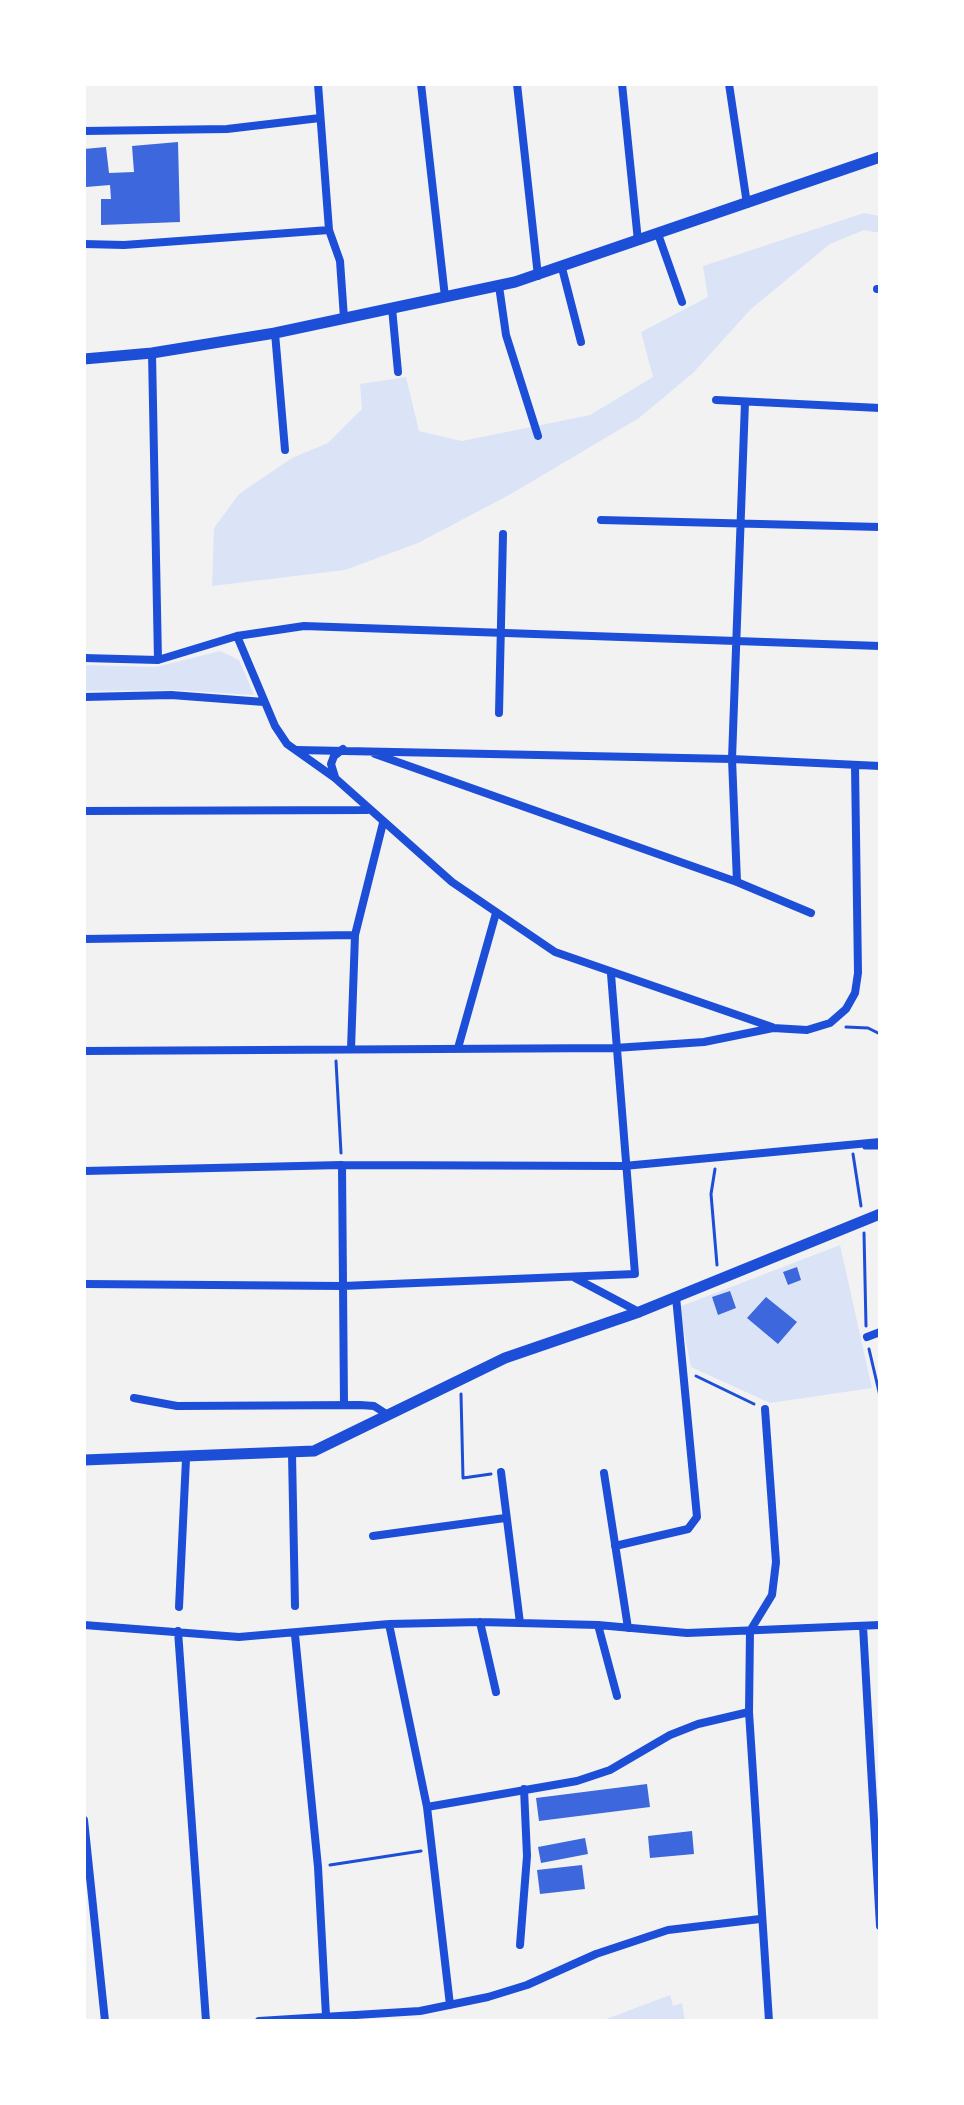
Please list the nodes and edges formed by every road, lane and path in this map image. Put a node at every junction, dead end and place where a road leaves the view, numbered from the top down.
1 (318, 84) edge
2 (421, 84) edge
3 (517, 84) edge
4 (622, 84) edge
5 (730, 84) edge
6 (320, 118) junction
7 (84, 131) edge
8 (880, 157) edge
9 (747, 204) junction
10 (329, 230) junction
11 (658, 234) junction
12 (638, 241) junction
13 (84, 244) edge
14 (562, 268) junction
15 (538, 276) junction
16 (499, 286) junction
17 (445, 297) junction
18 (682, 302) dead end
19 (392, 308) junction
20 (344, 318) junction
21 (275, 333) junction
22 (581, 342) dead end
23 (152, 353) junction
24 (84, 359) edge
25 (398, 372) dead end
26 (716, 400) dead end
27 (745, 402) junction
28 (880, 408) edge
29 (538, 436) dead end
30 (285, 450) dead end
31 (601, 520) dead end
32 (740, 524) junction
33 (880, 527) edge
34 (503, 534) dead end
35 (501, 634) junction
36 (237, 636) junction
37 (735, 640) junction
38 (880, 646) edge
39 (84, 658) edge
40 (158, 660) junction
41 (84, 697) edge
42 (264, 702) junction
43 (499, 713) dead end
44 (344, 749) junction
45 (296, 750) junction
46 (367, 751) junction
47 (732, 759) junction
48 (855, 766) junction
49 (880, 766) edge
50 (335, 778) junction
51 (367, 810) junction
52 (84, 811) edge
53 (383, 823) junction
54 (737, 882) junction
55 (496, 913) junction
56 (811, 913) dead end
57 (355, 935) junction
58 (84, 939) edge
59 (611, 974) junction
60 (830, 1023) junction
61 (773, 1028) junction
62 (880, 1034) edge
63 (458, 1048) junction
64 (615, 1048) junction
65 (351, 1049) junction
66 (84, 1051) edge
67 (335, 1051) junction
68 (880, 1145) edge
69 (852, 1146) junction
70 (716, 1158) junction
71 (342, 1165) junction
72 (624, 1166) junction
73 (84, 1171) edge
74 (880, 1214) edge
75 (863, 1222) junction
76 (574, 1277) junction
77 (718, 1281) junction
78 (84, 1284) edge
79 (343, 1286) junction
80 (676, 1297) junction
81 (639, 1312) junction
82 (880, 1332) edge
83 (867, 1337) junction
84 (685, 1370) junction
85 (460, 1378) junction
86 (880, 1396) edge
87 (134, 1398) dead end
88 (344, 1405) junction
89 (765, 1409) joint
90 (388, 1415) junction
91 (292, 1454) junction
92 (186, 1459) junction
93 (84, 1460) edge
94 (501, 1472) joint
95 (604, 1473) dead end
96 (505, 1518) junction
97 (373, 1536) dead end
98 (615, 1546) junction
99 (295, 1606) dead end
100 (179, 1607) dead end
101 (480, 1622) junction
102 (520, 1623) junction
103 (389, 1624) junction
104 (84, 1625) edge
105 (598, 1625) junction
106 (880, 1625) edge
107 (863, 1626) junction
108 (628, 1628) junction
109 (178, 1631) junction
110 (750, 1631) junction
111 (295, 1635) junction
112 (496, 1692) dead end
113 (617, 1696) dead end
114 (749, 1712) junction
115 (524, 1789) junction
116 (427, 1807) junction
117 (84, 1820) edge
118 (433, 1849) junction
119 (318, 1867) junction
120 (760, 1919) junction
121 (880, 1926) edge
122 (520, 1945) dead end
123 (450, 2005) junction
124 (326, 2016) junction
125 (105, 2021) edge
126 (206, 2021) edge
127 (259, 2021) edge
128 (769, 2021) edge

1 - 6 street
2 - 17 street
3 - 15 street
4 - 12 street
5 - 9 street
6 - 7 street
6 - 10 street
8 - 9 street
9 - 11 street
10 - 13 street
10 - 20 street
11 - 12 street
11 - 18 street
12 - 14 street
14 - 15 street
14 - 22 street
15 - 16 street
16 - 17 street
16 - 29 street
17 - 19 street
19 - 20 street
19 - 25 street
20 - 21 street
21 - 23 street
21 - 30 street
23 - 24 street
23 - 40 street
26 - 27 street
27 - 28 street
27 - 32 street
31 - 32 street
32 - 33 street
32 - 37 street
34 - 35 street
35 - 36 street
35 - 37 street
35 - 43 street
36 - 40 street
36 - 42 street
37 - 38 street
37 - 47 street
39 - 40 street
41 - 42 street
42 - 45 street
44 - 45 street
44 - 46 street
44 - 50 street
45 - 50 street
46 - 47 street
46 - 54 street
47 - 48 street
47 - 54 street
48 - 49 street
48 - 60 street
50 - 51 street
51 - 52 street
51 - 53 street
53 - 55 street
53 - 57 street
54 - 56 street
55 - 59 street
55 - 63 street
57 - 58 street
57 - 65 street
59 - 61 street
59 - 64 street
60 - 61 street
60 - 62 path
61 - 64 street
63 - 64 street
63 - 65 street
64 - 72 street
65 - 67 street
66 - 67 street
67 - 71 path
68 - 69 street
69 - 70 street
69 - 75 path
70 - 72 street
70 - 77 path
71 - 72 street
71 - 73 street
71 - 79 street
72 - 76 street
74 - 75 street
75 - 77 street
75 - 83 path
76 - 79 street
76 - 81 street
77 - 80 street
78 - 79 street
79 - 88 street
80 - 81 street
80 - 84 street
81 - 85 street
82 - 83 street
83 - 86 path
84 - 89 path
84 - 98 street
85 - 90 street
85 - 94 path
87 - 88 street
88 - 90 street
89 - 110 street
90 - 91 street
91 - 92 street
91 - 99 street
92 - 93 street
92 - 100 street
94 - 96 street
95 - 98 street
96 - 97 street
96 - 102 street
98 - 108 street
101 - 102 street
101 - 103 street
101 - 112 street
102 - 105 street
103 - 111 street
103 - 116 street
104 - 109 street
105 - 108 street
105 - 113 street
106 - 107 street
107 - 110 street
107 - 121 street
108 - 110 street
109 - 111 street
109 - 126 street
110 - 114 street
111 - 119 street
114 - 115 street
114 - 120 street
115 - 116 street
115 - 122 street
116 - 118 street
117 - 125 street
118 - 119 path
118 - 123 street
119 - 124 street
120 - 123 street
120 - 128 street
123 - 124 street
124 - 127 street

